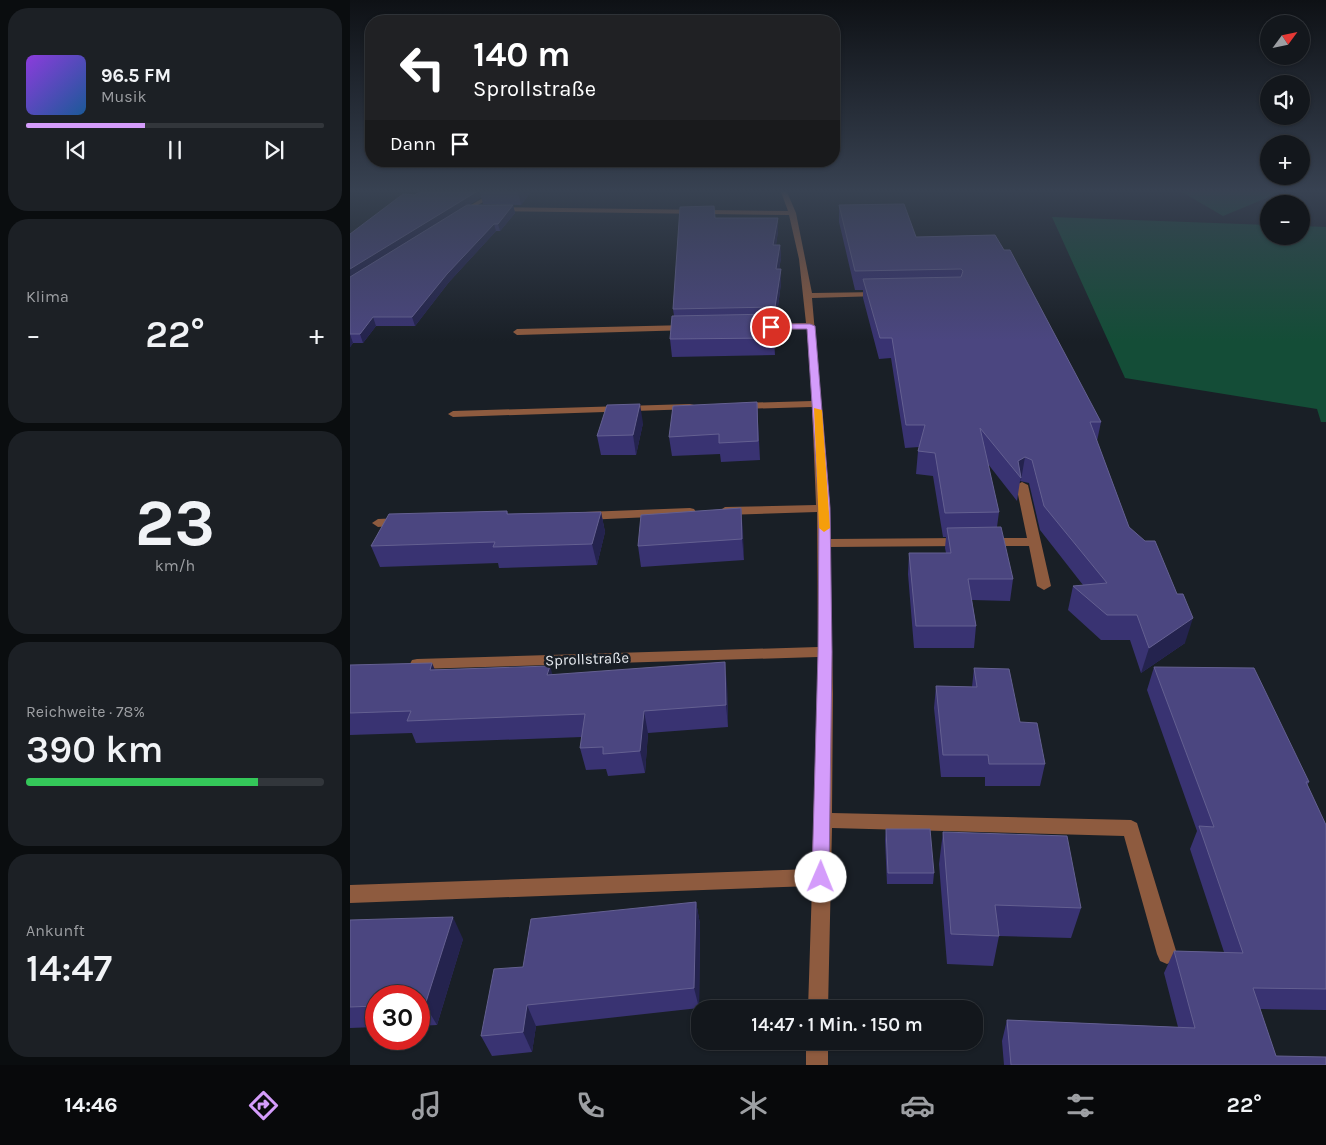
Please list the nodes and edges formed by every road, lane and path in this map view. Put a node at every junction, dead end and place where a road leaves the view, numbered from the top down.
1 (798, 242) edge
2 (886, 294) edge
3 (807, 296) junction
4 (810, 326) junction
5 (752, 327) edge
6 (703, 328) edge
7 (517, 332) dead end
8 (817, 404) junction
9 (729, 406) edge
10 (699, 407) edge
11 (454, 414) dead end
12 (1022, 486) edge
13 (824, 508) junction
14 (576, 516) edge
15 (417, 522) edge
16 (378, 523) dead end
17 (1035, 542) junction
18 (824, 543) junction
19 (1044, 586) dead end
20 (825, 652) junction
21 (400, 664) edge
22 (822, 820) junction
23 (821, 877) junction
24 (350, 894) edge
25 (1167, 954) dead end
26 (818, 1000) edge
27 (817, 1050) edge
28 (816, 1065) edge

1 - 3 street
2 - 3 street
3 - 4 street
4 - 5 street
4 - 8 street
6 - 7 street
8 - 9 street
8 - 13 street
10 - 11 street
12 - 17 street
13 - 14 street
13 - 18 street
15 - 16 street
17 - 18 street
17 - 19 street
18 - 20 street
20 - 21 street, Sprollstraße
20 - 22 street
22 - 23 street
22 - 25 street
23 - 24 street
23 - 26 street
27 - 28 street

